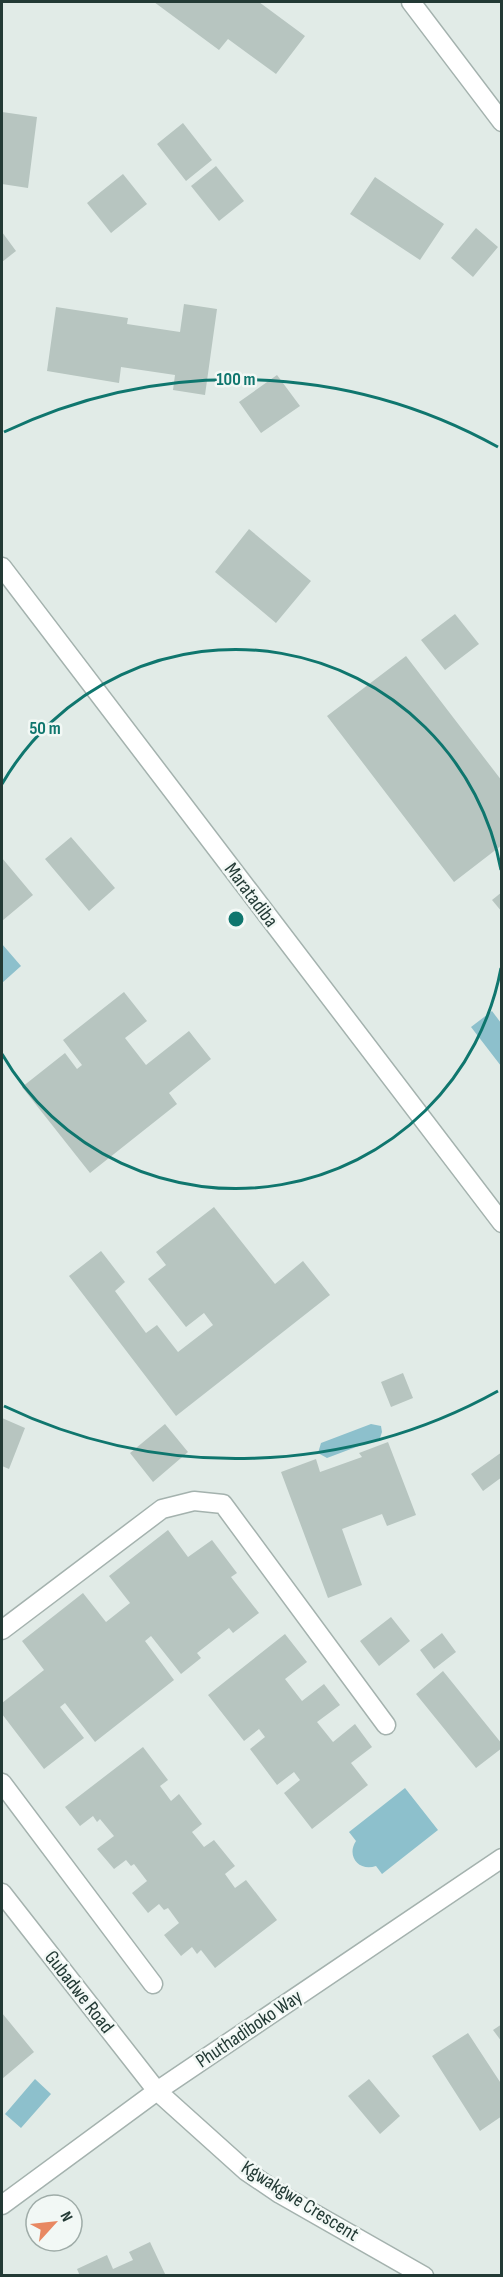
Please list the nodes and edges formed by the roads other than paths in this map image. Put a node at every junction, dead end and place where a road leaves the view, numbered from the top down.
1 (411, 2) edge
2 (501, 122) edge
3 (2, 567) edge
4 (501, 1223) edge
5 (2, 1630) edge
6 (386, 1725) dead end
7 (2, 1783) edge
8 (501, 1858) edge
9 (2, 1893) edge
10 (153, 1984) dead end
11 (157, 2091) junction
12 (2, 2205) edge
13 (424, 2276) edge

1 - 2 street
3 - 4 street, Maratadiba
5 - 6 street
7 - 10 street
8 - 11 street, Phuthadiboko Way
9 - 11 street, Gubadwe Road
11 - 12 street, Phuthadiboko Way
11 - 13 street, Kgwakgwe Crescent

